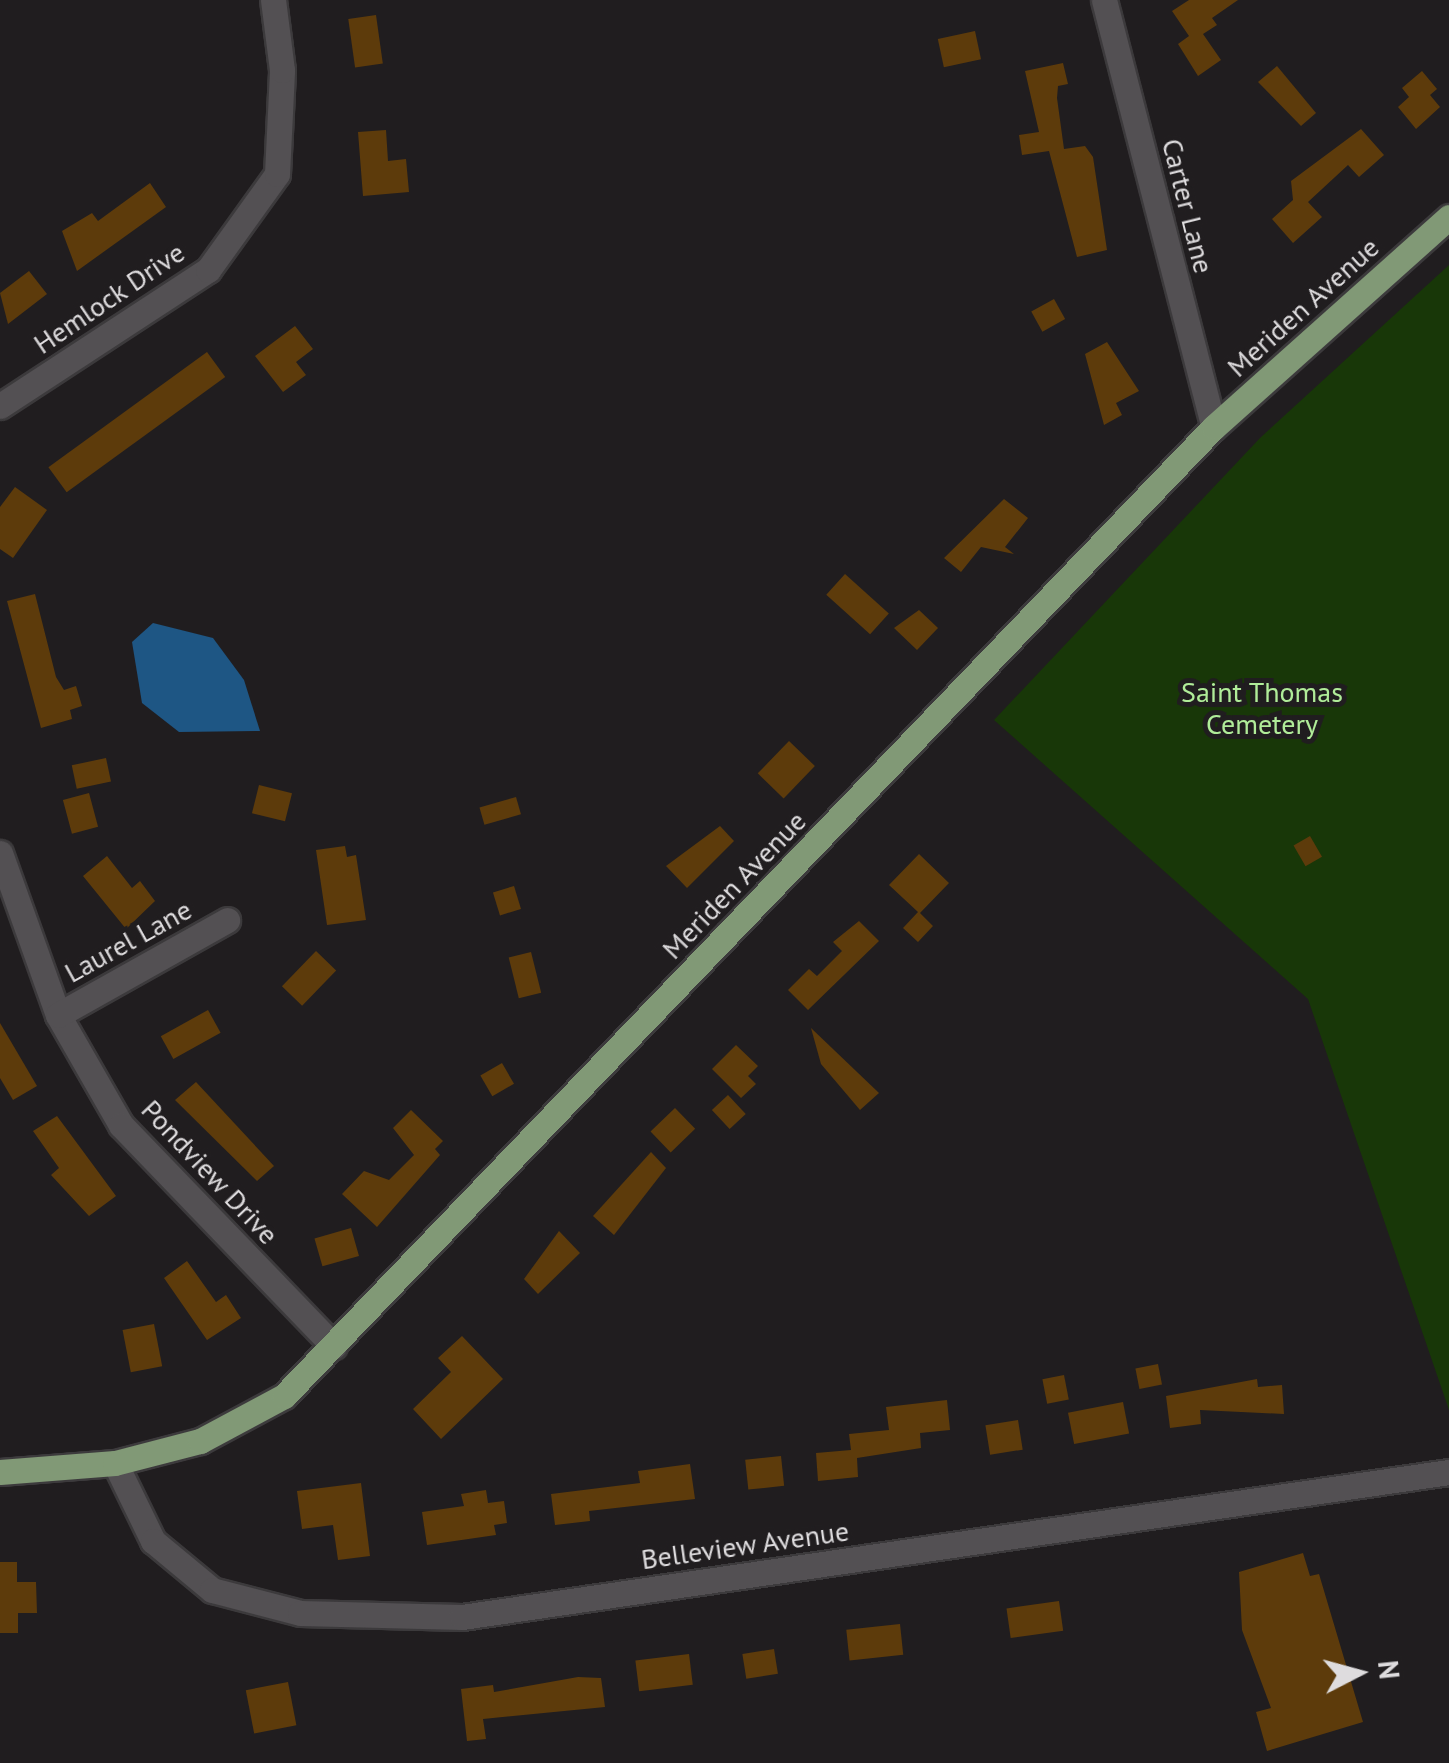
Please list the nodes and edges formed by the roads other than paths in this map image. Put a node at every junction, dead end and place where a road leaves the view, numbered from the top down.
1 (273, 0) edge
2 (1104, 0) edge
3 (1449, 218) edge
4 (0, 406) edge
5 (1214, 427) junction
6 (0, 853) edge
7 (227, 920) dead end
8 (58, 1015) junction
9 (334, 1346) junction
10 (115, 1463) junction
11 (0, 1472) edge
12 (1449, 1472) edge

1 - 4 street, Hemlock Drive
2 - 5 street, Carter Lane
3 - 5 main road, Meriden Avenue
5 - 9 main road, Meriden Avenue
6 - 8 street, Pondview Drive
7 - 8 street, Laurel Lane
8 - 9 street, Pondview Drive
9 - 10 main road, Meriden Avenue
10 - 11 main road, Meriden Avenue
10 - 12 street, Belleview Avenue

